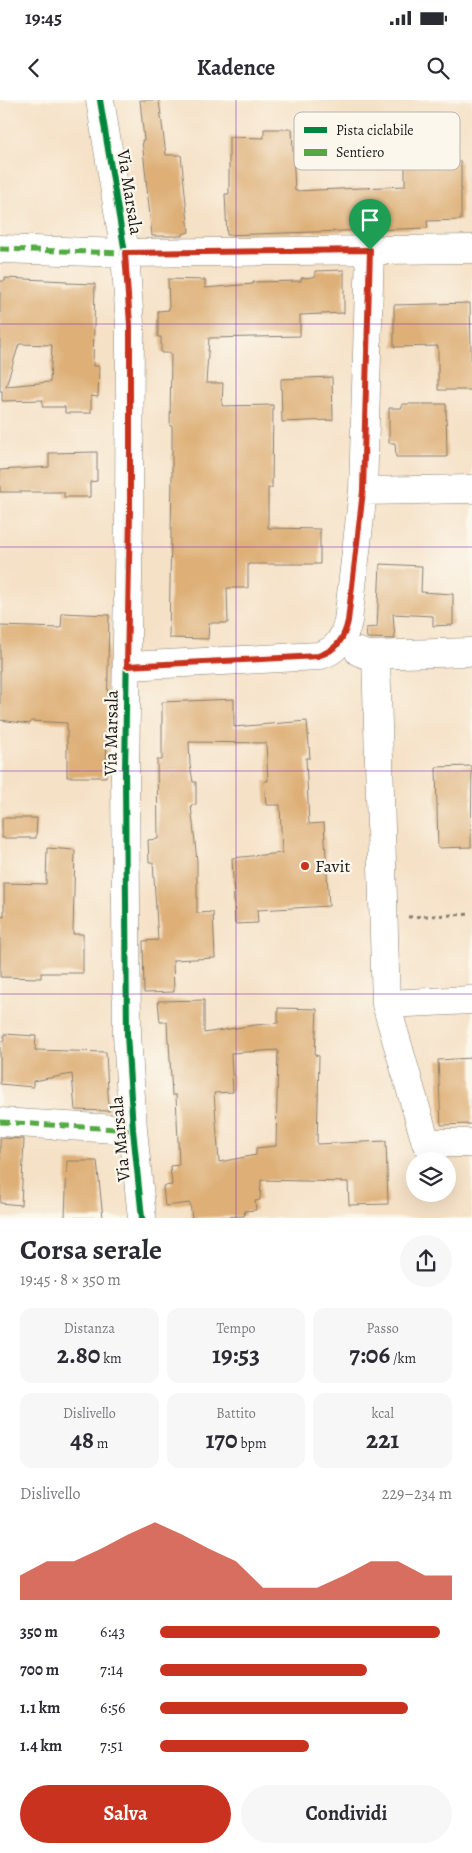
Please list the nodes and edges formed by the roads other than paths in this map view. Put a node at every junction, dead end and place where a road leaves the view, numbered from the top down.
1 (100, 100) edge
2 (0, 249) edge
3 (472, 249) edge
4 (370, 250) junction
5 (125, 253) junction
6 (472, 489) edge
7 (363, 491) junction
8 (339, 644) junction
9 (472, 652) edge
10 (376, 655) junction
11 (127, 666) junction
12 (472, 1000) edge
13 (386, 1004) junction
14 (0, 1122) edge
15 (133, 1130) junction
16 (472, 1143) edge
17 (142, 1218) edge

1 - 5 street, Via Marsala
2 - 5 street
3 - 4 street
4 - 5 street
4 - 7 street
5 - 11 street, Via Marsala
6 - 7 street
7 - 8 street
8 - 10 street
8 - 11 street
9 - 10 street
10 - 13 street
11 - 15 street, Via Marsala
12 - 13 street
13 - 16 street
14 - 15 street
15 - 17 street, Via Marsala

